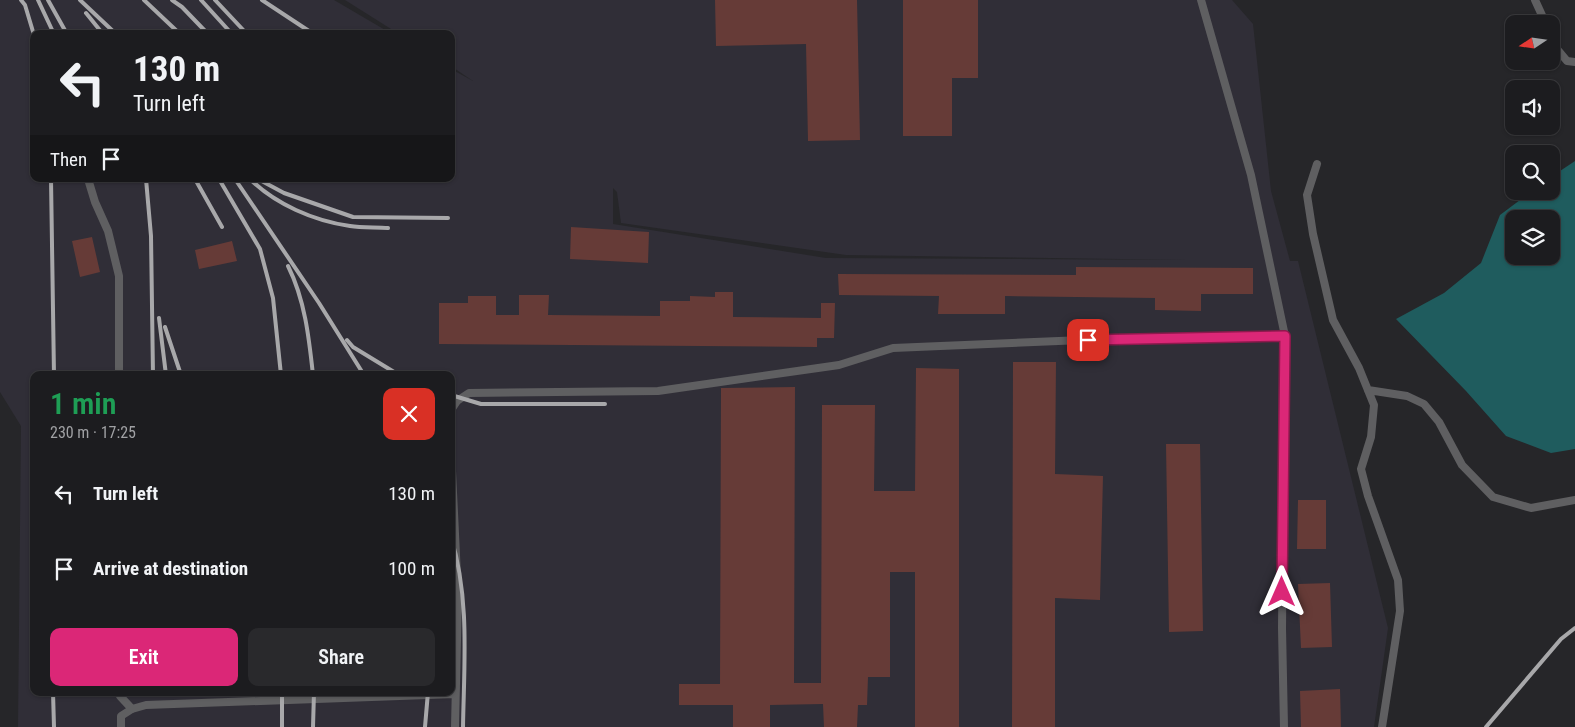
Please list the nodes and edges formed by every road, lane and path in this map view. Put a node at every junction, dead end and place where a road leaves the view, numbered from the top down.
1 (1201, 0) edge
2 (1535, 0) edge
3 (1542, 15) edge
4 (1560, 53) edge
5 (1575, 62) edge
6 (1317, 164) dead end
7 (89, 182) edge
8 (1285, 336) junction
9 (119, 371) edge
10 (1368, 390) junction
11 (455, 405) edge
12 (1575, 500) edge
13 (455, 534) edge
14 (455, 694) joint
15 (120, 696) edge
16 (399, 696) edge
17 (132, 709) junction
18 (121, 727) edge
19 (455, 727) edge
20 (1284, 727) edge
21 (1382, 727) edge

1 - 8 lane
2 - 3 lane
4 - 5 lane
6 - 10 lane
7 - 9 lane
8 - 11 lane
8 - 20 lane
10 - 12 lane
10 - 21 lane
13 - 14 lane
14 - 19 lane
15 - 17 lane
16 - 17 lane
17 - 18 lane

